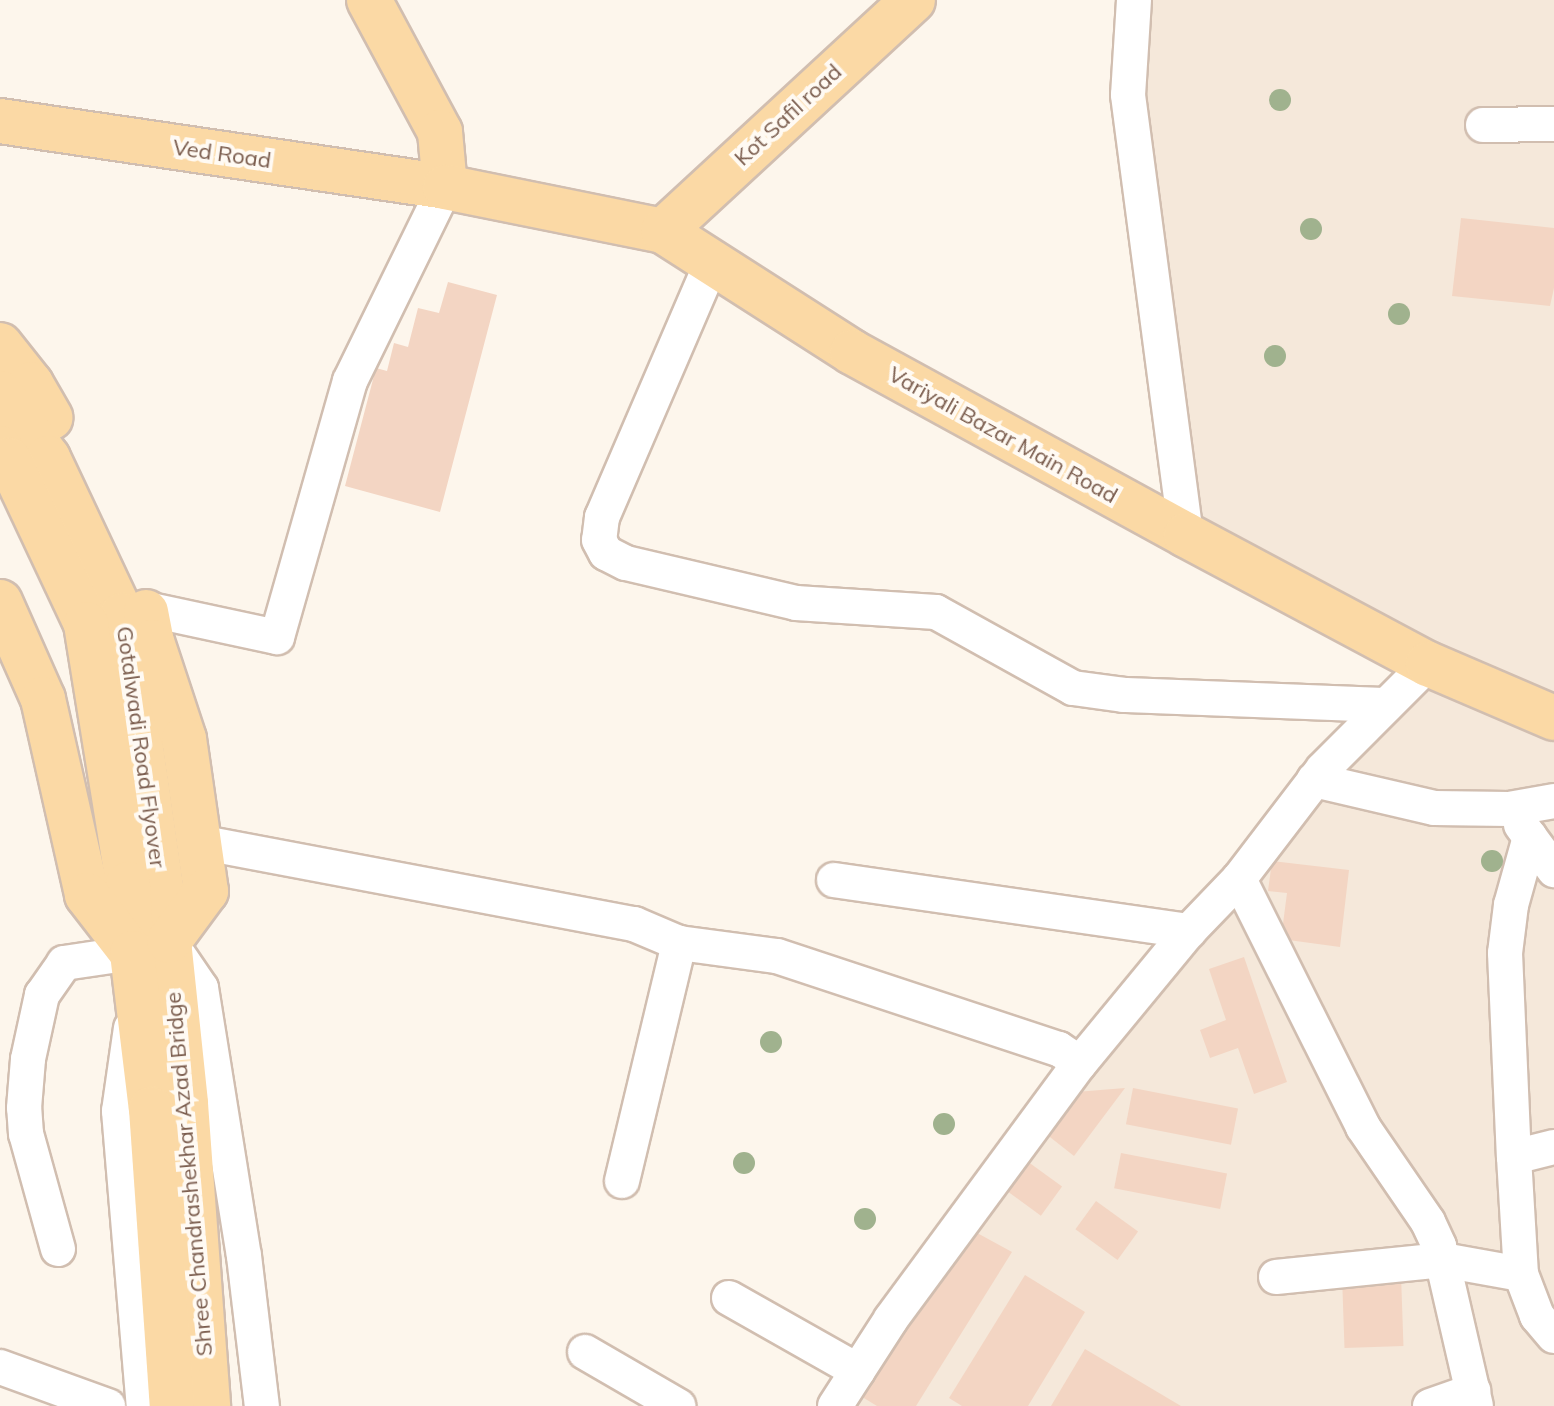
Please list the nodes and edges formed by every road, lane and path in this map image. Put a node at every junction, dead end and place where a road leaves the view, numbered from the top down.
1 (369, 0) edge
2 (913, 0) edge
3 (1134, 0) edge
4 (0, 121) edge
5 (1554, 124) edge
6 (1483, 125) dead end
7 (445, 187) junction
8 (663, 231) junction
9 (712, 262) junction
10 (0, 345) edge
11 (0, 393) edge
12 (0, 448) edge
13 (1186, 535) junction
14 (146, 609) junction
15 (2, 615) edge
16 (1428, 664) junction
17 (1386, 705) junction
18 (1554, 718) edge
19 (1314, 780) junction
20 (1554, 801) edge
21 (1509, 809) junction
22 (1530, 837) junction
23 (199, 842) junction
24 (1554, 870) edge
25 (1239, 879) junction
26 (834, 880) dead end
27 (144, 884) junction
28 (1189, 931) junction
29 (679, 943) junction
30 (146, 960) junction
31 (1080, 1063) junction
32 (12, 1099) edge
33 (168, 1106) junction
34 (1554, 1147) edge
35 (1514, 1157) junction
36 (622, 1181) dead end
37 (58, 1249) dead end
38 (1443, 1260) junction
39 (1521, 1274) junction
40 (1276, 1277) dead end
41 (729, 1298) dead end
42 (1554, 1336) edge
43 (585, 1352) dead end
44 (0, 1367) edge
45 (858, 1371) junction
46 (1475, 1399) edge
47 (108, 1406) edge
48 (144, 1406) edge
49 (172, 1406) edge
50 (208, 1406) edge
51 (262, 1406) edge
52 (678, 1406) edge
53 (836, 1406) edge
54 (1430, 1406) edge

1 - 7 main road
2 - 8 main road, Kot Safil road
3 - 13 street
4 - 7 main road, Ved Road
5 - 6 street
7 - 8 main road, Variyali Bazar Main Road
7 - 14 street
8 - 9 main road, Variyali Bazar Main Road
9 - 13 main road, Variyali Bazar Main Road
9 - 17 street
10 - 14 main road
11 - 27 main road, Gotalwadi Road Flyover
12 - 27 main road, Gotalwadi Road Flyover
13 - 16 main road, Variyali Bazar Main Road
14 - 23 main road
15 - 30 main road
16 - 17 street
16 - 18 main road, Variyali Bazar Main Road
17 - 19 street
19 - 21 street
19 - 25 street
20 - 21 street
21 - 22 street
22 - 24 street
22 - 35 street
23 - 29 street
23 - 30 main road
25 - 28 street
25 - 38 street
26 - 28 street
27 - 30 main road, Gotalwadi Road Flyover
28 - 31 street
29 - 31 street
29 - 36 street
30 - 32 street
30 - 33 main road, Shree Chandrashekhar Azad Bridge
30 - 48 street
30 - 51 street
31 - 45 street
32 - 37 street
33 - 49 main road, Shree Chandrashekhar Azad Bridge
33 - 50 main road, Shree Chandrashekhar Azad Bridge
34 - 35 street
35 - 39 street
38 - 39 street
38 - 40 street
38 - 46 street
39 - 42 street
41 - 45 street
43 - 52 street
44 - 47 street
45 - 53 street
46 - 54 street

